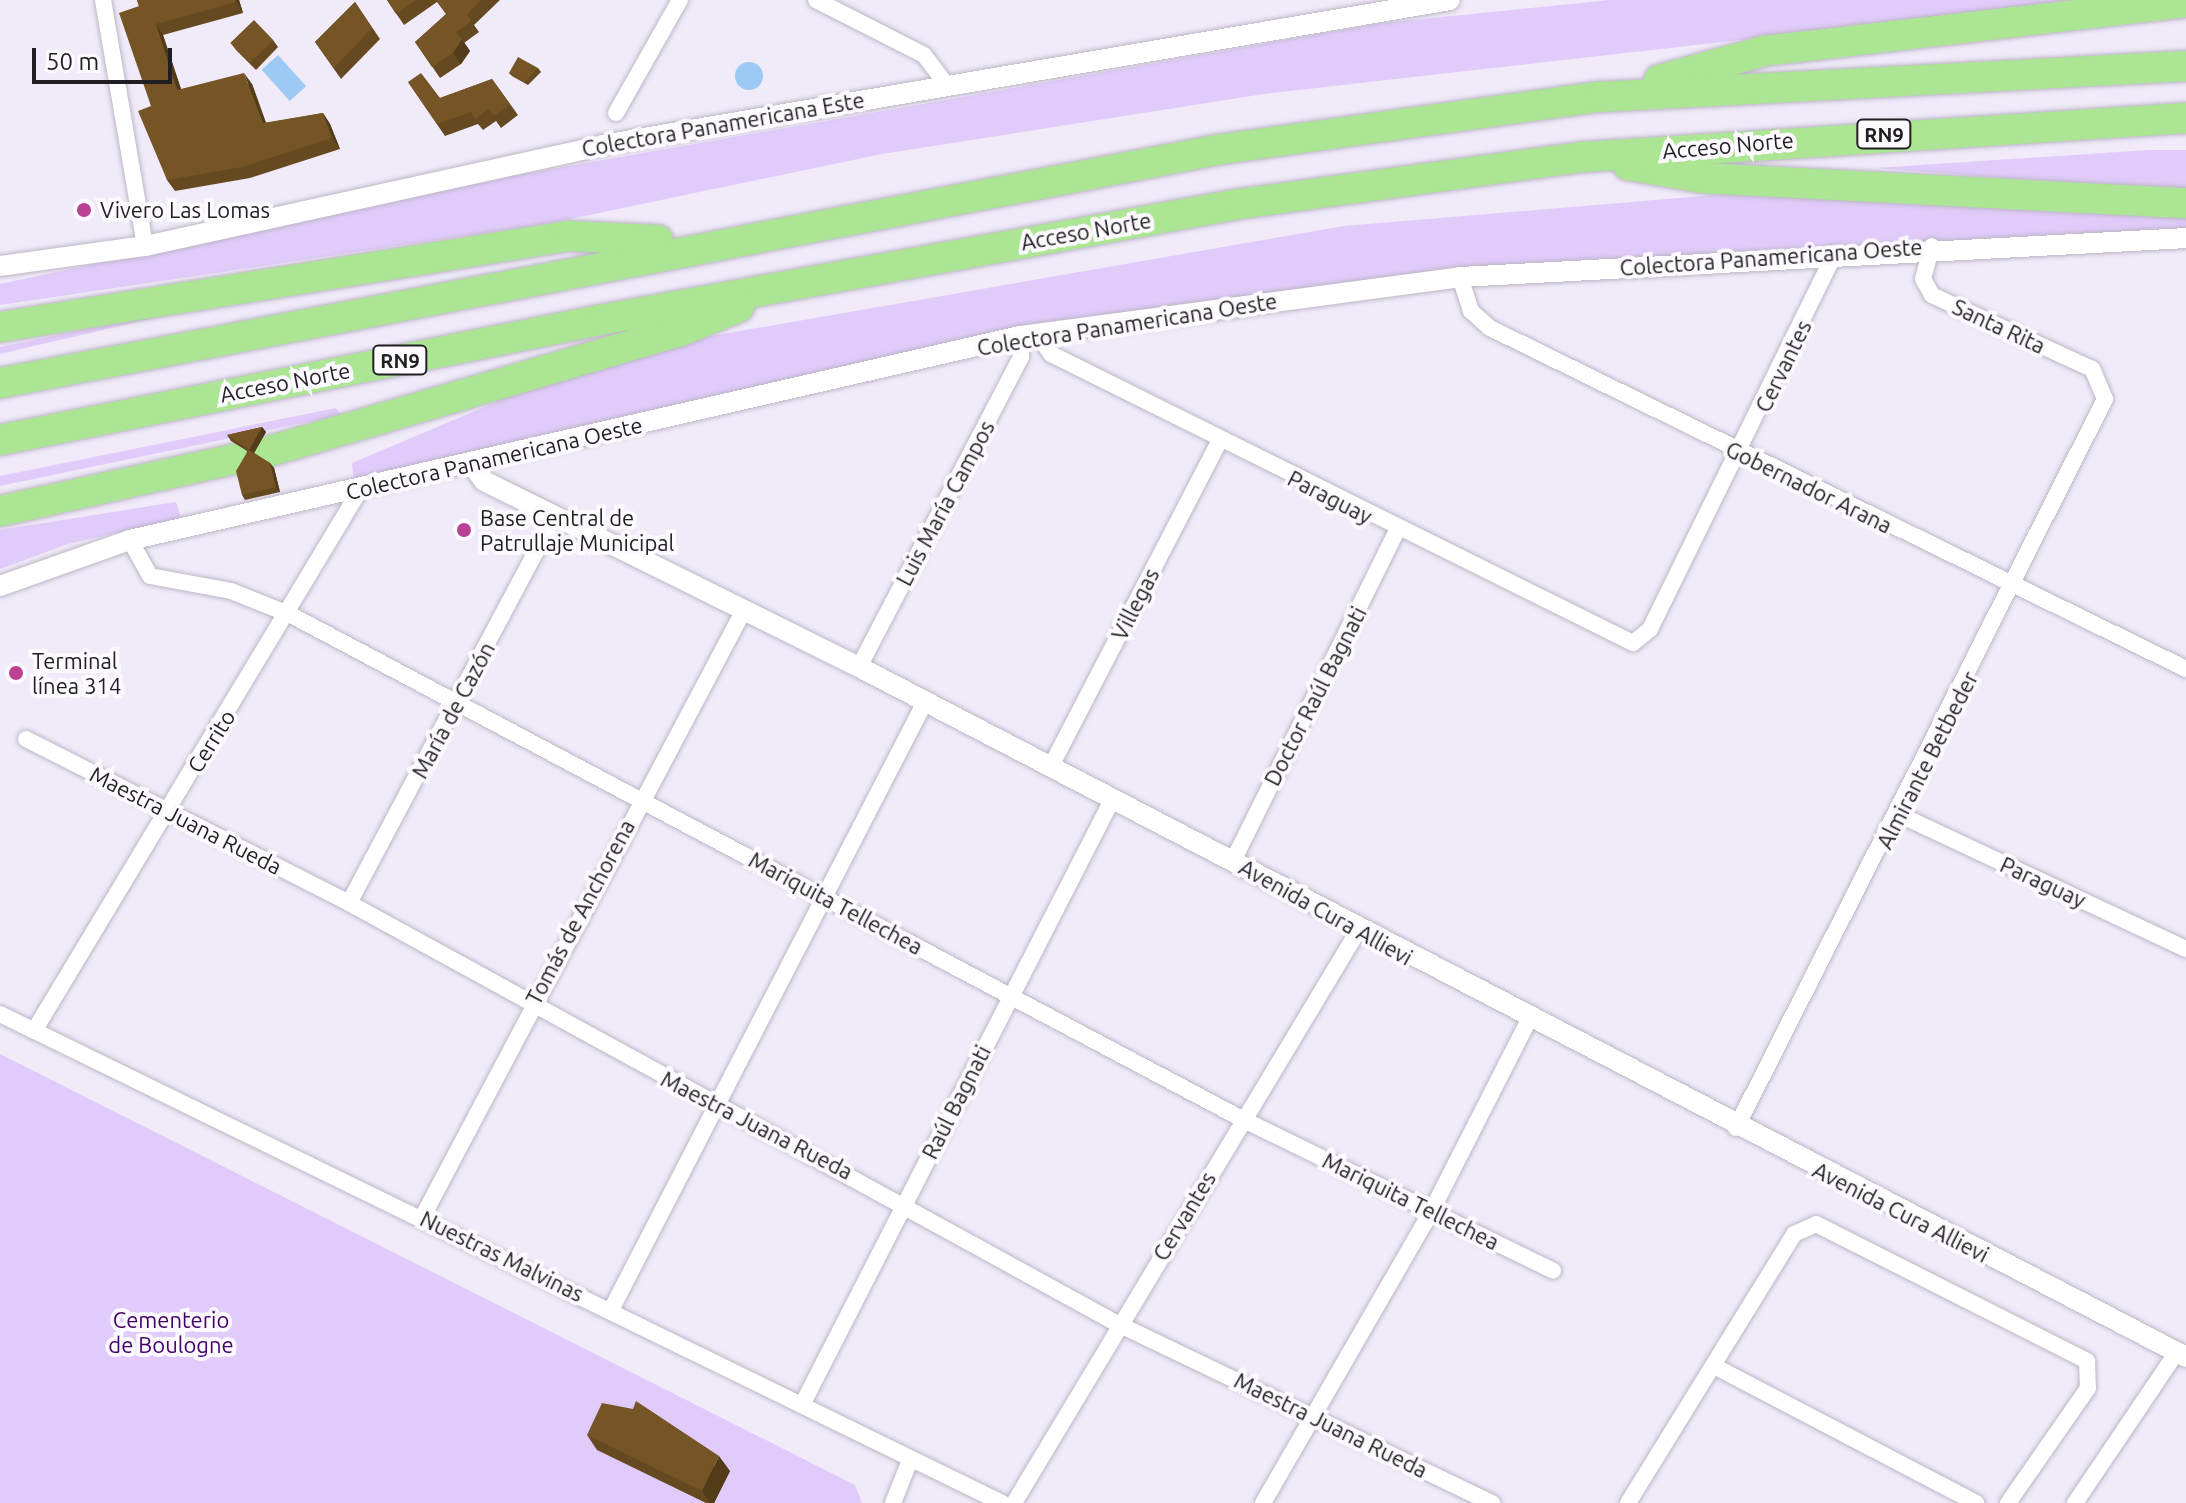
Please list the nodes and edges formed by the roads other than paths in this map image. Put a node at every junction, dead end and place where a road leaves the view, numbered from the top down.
1 (103, 0) edge
2 (680, 0) edge
3 (816, 0) edge
4 (1450, 0) edge
5 (2186, 2) edge
6 (2186, 66) edge
7 (946, 84) junction
8 (1599, 97) junction
9 (616, 113) dead end
10 (2186, 118) edge
11 (1583, 157) junction
12 (2186, 203) edge
13 (2186, 238) edge
14 (708, 242) junction
15 (145, 246) junction
16 (1932, 246) junction
17 (1835, 253) junction
18 (0, 266) edge
19 (1460, 277) junction
20 (800, 282) junction
21 (0, 327) edge
22 (1029, 335) junction
23 (0, 383) edge
24 (2105, 387) joint
25 (0, 440) edge
26 (1220, 440) junction
27 (270, 451) dead end
28 (1740, 453) junction
29 (235, 459) dead end
30 (471, 463) junction
31 (360, 490) junction
32 (0, 511) edge
33 (555, 515) junction
34 (1397, 531) junction
35 (130, 540) junction
36 (0, 586) edge
37 (2014, 586) junction
38 (744, 610) junction
39 (291, 615) junction
40 (1633, 643) joint
41 (859, 667) junction
42 (2186, 669) edge
43 (925, 702) junction
44 (457, 704) junction
45 (26, 739) dead end
46 (1050, 768) junction
47 (639, 800) junction
48 (1112, 800) junction
49 (167, 811) junction
50 (1900, 815) junction
51 (1233, 861) junction
52 (822, 895) junction
53 (349, 903) junction
54 (1358, 931) junction
55 (2186, 949) edge
56 (1011, 995) junction
57 (529, 1005) junction
58 (0, 1014) edge
59 (1529, 1020) junction
60 (34, 1031) junction
61 (716, 1105) junction
62 (1242, 1119) junction
63 (1736, 1128) junction
64 (904, 1201) junction
65 (1432, 1210) junction
66 (423, 1216) junction
67 (1553, 1271) dead end
68 (611, 1310) junction
69 (1118, 1324) junction
70 (2183, 1349) edge
71 (1714, 1366) junction
72 (802, 1405) junction
73 (1314, 1414) junction
74 (910, 1460) junction
75 (893, 1503) edge
76 (1002, 1503) edge
77 (1014, 1503) edge
78 (1263, 1503) edge
79 (1492, 1503) edge
80 (1628, 1503) edge
81 (1976, 1503) edge
82 (2008, 1503) edge
83 (2075, 1503) edge

1 - 15 street
2 - 9 street
3 - 7 street
4 - 7 street, Colectora Panamericana Este
5 - 8 highway
6 - 8 highway
7 - 15 street, Colectora Panamericana Este
8 - 14 highway
10 - 11 highway, Acceso Norte / RN9
11 - 12 highway
11 - 20 highway, Acceso Norte / RN9
13 - 16 street, Colectora Panamericana Oeste
14 - 21 highway
14 - 23 highway
15 - 18 street, Colectora Panamericana Este
16 - 17 street, Colectora Panamericana Oeste
16 - 24 street, Santa Rita
17 - 19 street, Colectora Panamericana Oeste
17 - 28 street, Cervantes
19 - 22 street, Colectora Panamericana Oeste
19 - 28 street, Gobernador Arana
20 - 25 highway, Acceso Norte / RN9
20 - 27 highway
22 - 26 street, Paraguay
22 - 30 street, Colectora Panamericana Oeste
22 - 41 street, Luis María Campos
24 - 37 street, Almirante Betbeder
26 - 34 street, Paraguay
26 - 46 street, Villegas
28 - 37 street, Gobernador Arana
28 - 40 street, Cervantes
29 - 32 highway
30 - 31 street, Colectora Panamericana Oeste
30 - 33 street, Avenida Cura Allievi
31 - 35 street, Colectora Panamericana Oeste
31 - 39 street, Cerrito
33 - 38 street, Avenida Cura Allievi
33 - 44 street, María de Cazón
34 - 40 street, Paraguay
34 - 51 street, Doctor Raúl Bagnati
35 - 36 street, Colectora Panamericana Oeste
35 - 39 street, Mariquita Tellechea
37 - 42 street, Gobernador Arana
37 - 50 street, Almirante Betbeder
38 - 41 street, Avenida Cura Allievi
38 - 47 street, Tomás de Anchorena
39 - 44 street, Mariquita Tellechea
39 - 49 street, Cerrito
41 - 43 street, Avenida Cura Allievi
43 - 46 street, Avenida Cura Allievi
43 - 52 street
44 - 47 street, Mariquita Tellechea
44 - 53 street, María de Cazón
45 - 49 street, Maestra Juana Rueda
46 - 48 street, Avenida Cura Allievi
47 - 52 street, Mariquita Tellechea
47 - 57 street, Tomás de Anchorena
48 - 51 street, Avenida Cura Allievi
48 - 56 street, Raúl Bagnati
49 - 53 street, Maestra Juana Rueda
49 - 60 street, Cerrito
50 - 55 street, Paraguay
50 - 63 street, Almirante Betbeder
51 - 54 street, Avenida Cura Allievi
52 - 56 street, Mariquita Tellechea
52 - 61 street
53 - 57 street, Maestra Juana Rueda
54 - 59 street, Avenida Cura Allievi
54 - 62 street, Cervantes
56 - 62 street, Mariquita Tellechea
56 - 64 street, Raúl Bagnati
57 - 61 street, Maestra Juana Rueda
57 - 66 street, Tomás de Anchorena
58 - 60 street, Nuestras Malvinas
59 - 63 street, Avenida Cura Allievi
59 - 65 street
60 - 66 street, Nuestras Malvinas
61 - 64 street, Maestra Juana Rueda
61 - 68 street
62 - 65 street, Mariquita Tellechea
62 - 69 street, Cervantes
63 - 70 street, Avenida Cura Allievi
64 - 69 street, Maestra Juana Rueda
64 - 72 street, Raúl Bagnati
65 - 67 street, Mariquita Tellechea
65 - 73 street
66 - 68 street, Nuestras Malvinas
68 - 72 street, Nuestras Malvinas
69 - 73 street, Maestra Juana Rueda
69 - 77 street, Cervantes
70 - 83 street
71 - 80 street
71 - 81 street
71 - 82 street
72 - 74 street, Nuestras Malvinas
73 - 78 street
73 - 79 street, Maestra Juana Rueda
74 - 75 street
74 - 76 street, Nuestras Malvinas

